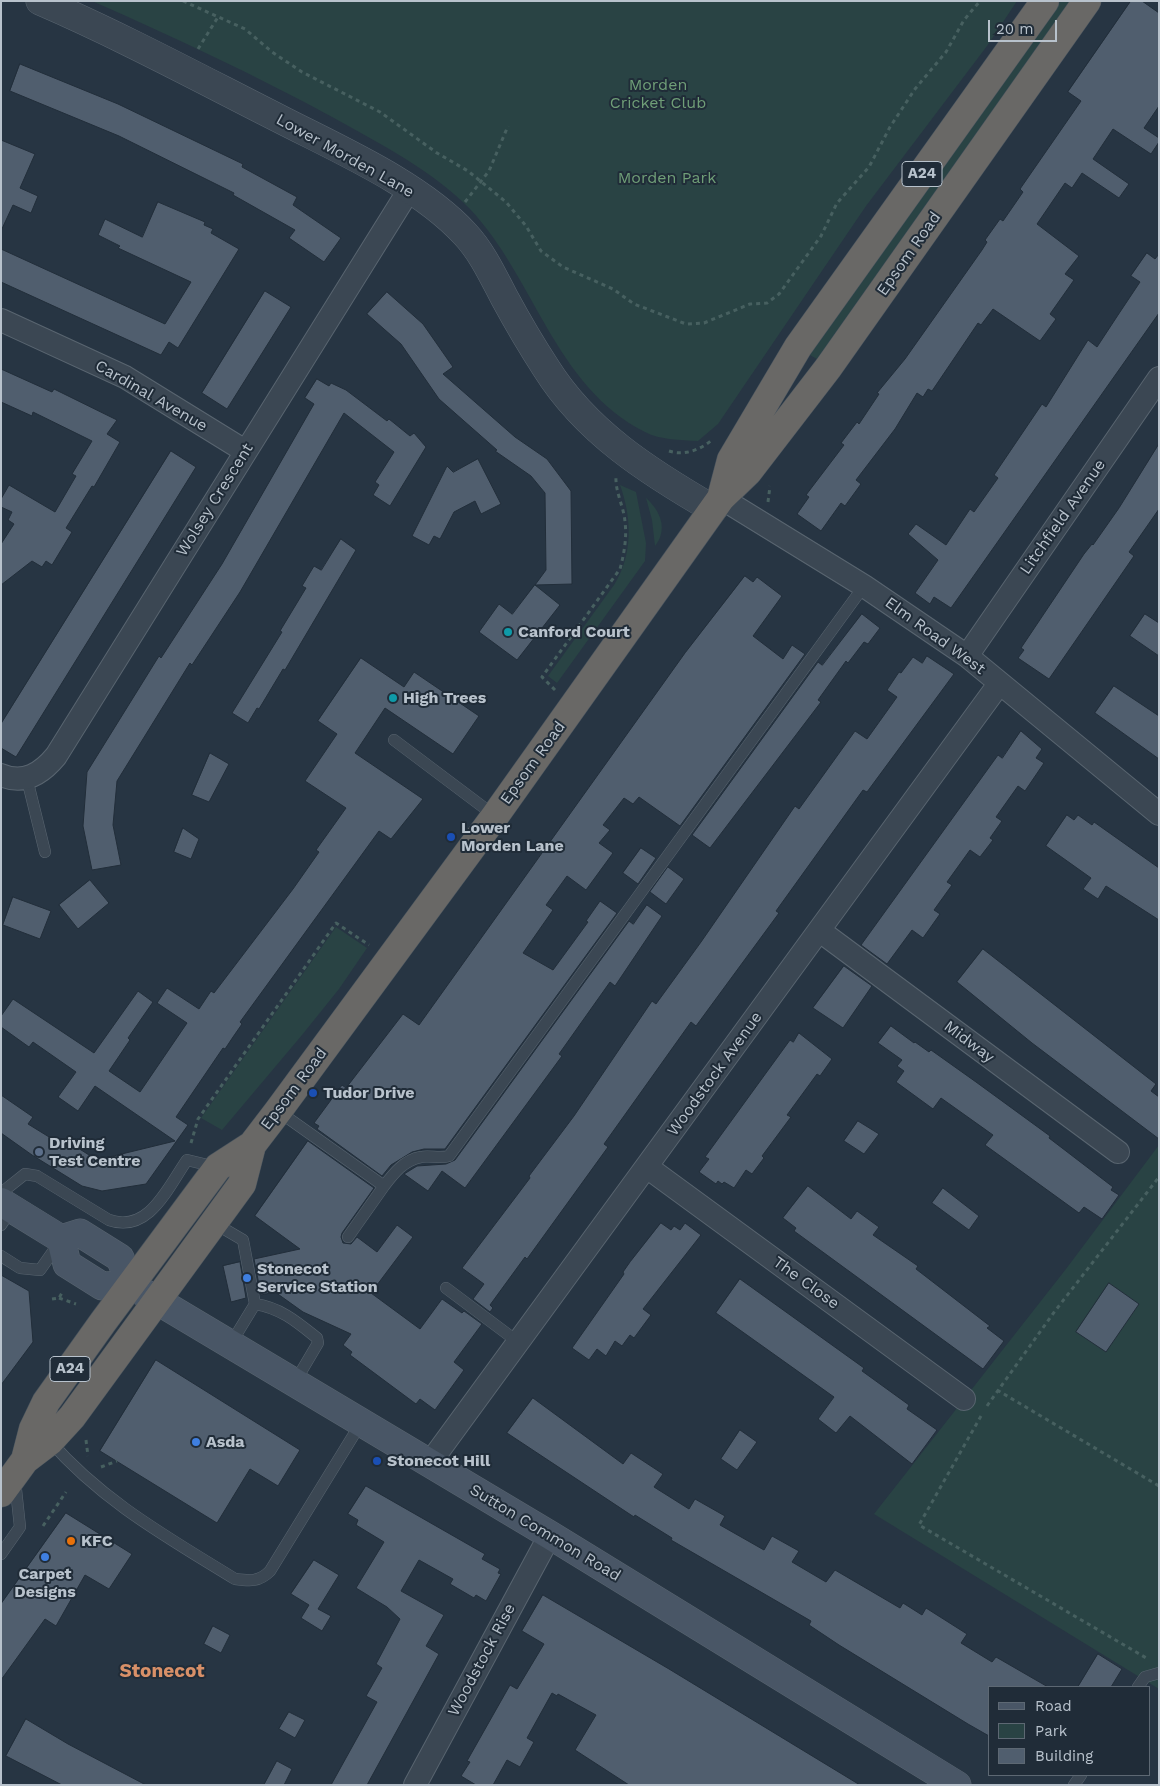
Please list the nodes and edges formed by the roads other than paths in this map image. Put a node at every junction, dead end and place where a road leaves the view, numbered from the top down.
1 (40, 1) edge
2 (1045, 1) edge
3 (1087, 1) edge
4 (409, 190) junction
5 (1, 320) edge
6 (1159, 378) edge
7 (245, 451) junction
8 (717, 503) junction
9 (864, 586) junction
10 (967, 656) junction
11 (1000, 684) junction
12 (394, 740) dead end
13 (1, 775) edge
14 (27, 779) junction
15 (1159, 814) edge
16 (495, 816) junction
17 (45, 852) dead end
18 (820, 931) junction
19 (278, 1111) junction
20 (1118, 1152) dead end
21 (647, 1167) junction
22 (230, 1176) junction
23 (384, 1186) junction
24 (4, 1207) edge
25 (214, 1223) junction
26 (348, 1237) dead end
27 (61, 1239) junction
28 (1, 1256) edge
29 (131, 1285) junction
30 (446, 1288) dead end
31 (157, 1301) junction
32 (255, 1304) junction
33 (518, 1342) junction
34 (230, 1345) junction
35 (294, 1383) junction
36 (964, 1400) dead end
37 (361, 1423) junction
38 (41, 1435) junction
39 (429, 1464) junction
40 (10, 1477) edge
41 (550, 1535) junction
42 (1, 1554) edge
43 (1159, 1673) edge
44 (1139, 1686) edge
45 (423, 1782) edge
46 (957, 1785) edge

1 - 4 street, Lower Morden Lane
2 - 8 highway, Epsom Road / A24
3 - 8 highway, Epsom Road / A24
4 - 7 street, Wolsey Crescent
4 - 8 street, Lower Morden Lane
5 - 7 street, Cardinal Avenue
6 - 10 street, Litchfield Avenue
7 - 14 street, Wolsey Crescent
8 - 9 street, Elm Road West
8 - 16 highway, Epsom Road / A24
9 - 10 street, Elm Road West
9 - 23 lane
10 - 11 street, Elm Road West
11 - 15 street, Elm Road West
11 - 18 street, Woodstock Avenue
12 - 16 lane
13 - 14 street
14 - 17 lane
16 - 19 highway, Epsom Road / A24
18 - 20 street, Midway
18 - 21 street, Woodstock Avenue
19 - 22 highway, Epsom Road / A24
19 - 23 lane
21 - 33 street, Woodstock Avenue
21 - 36 street, The Close
22 - 24 lane
22 - 25 highway, Epsom Road / A24
22 - 29 highway, Epsom Road / A24
23 - 26 lane
24 - 27 main road
25 - 31 highway, Epsom Road / A24
25 - 32 lane
27 - 28 lane
27 - 29 main road
29 - 31 main road, Sutton Common Road
29 - 38 highway, A24
30 - 33 lane
31 - 34 main road, Sutton Common Road
31 - 38 highway, A24
32 - 34 lane
32 - 35 lane
33 - 39 street, Woodstock Avenue
34 - 35 main road, Sutton Common Road
35 - 37 main road, Sutton Common Road
37 - 38 lane
37 - 39 main road, Sutton Common Road
38 - 40 highway, A24
39 - 41 main road, Sutton Common Road
40 - 42 lane
41 - 45 street, Woodstock Rise
41 - 46 main road, Sutton Common Road
43 - 44 lane

